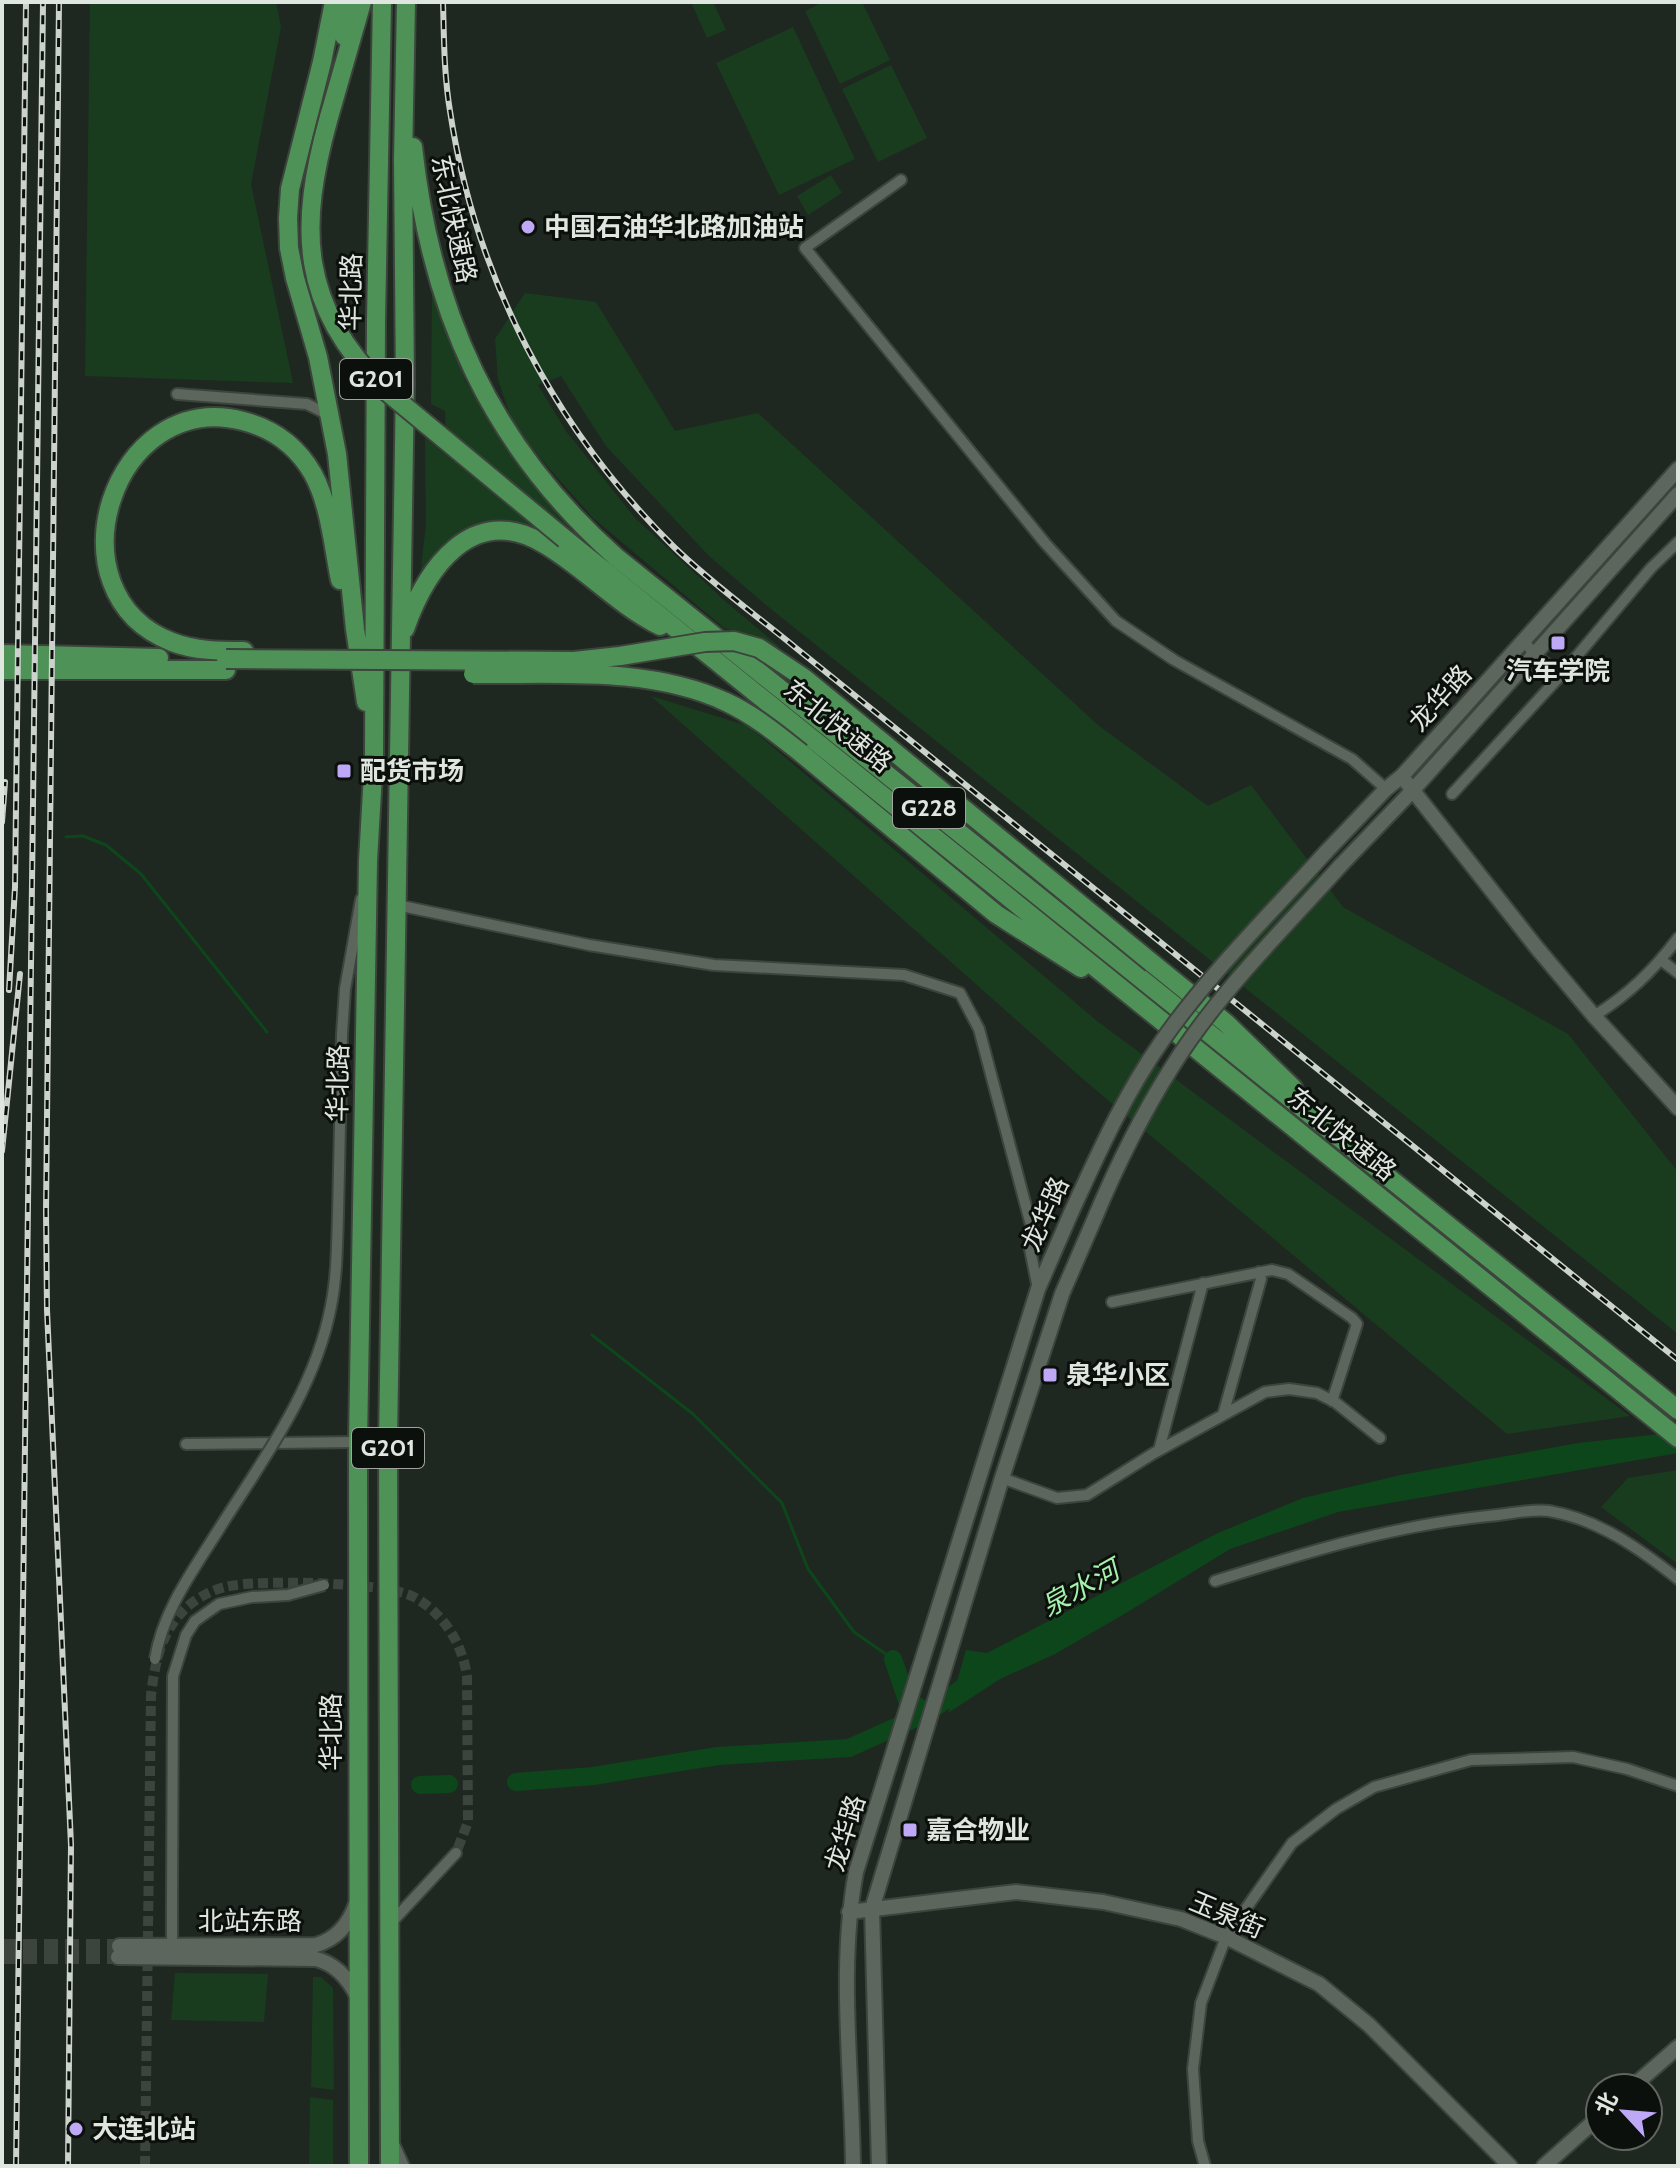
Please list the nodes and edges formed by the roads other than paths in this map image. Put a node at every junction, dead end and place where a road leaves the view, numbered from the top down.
1 (334, 2) edge
2 (347, 2) edge
3 (362, 2) edge
4 (382, 2) edge
5 (406, 2) edge
6 (405, 57) junction
7 (329, 117) junction
8 (901, 180) dead end
9 (177, 394) dead end
10 (331, 416) junction
11 (1678, 469) edge
12 (1678, 494) edge
13 (1678, 542) edge
14 (355, 629) junction
15 (1524, 641) junction
16 (694, 643) junction
17 (2, 654) edge
18 (1534, 654) junction
19 (400, 655) junction
20 (226, 660) junction
21 (2, 670) edge
22 (1561, 675) junction
23 (374, 756) junction
24 (1402, 776) junction
25 (1386, 789) junction
26 (1412, 791) junction
27 (1452, 794) dead end
28 (368, 861) junction
29 (397, 905) junction
30 (1678, 938) edge
31 (1661, 960) junction
32 (1678, 973) edge
33 (1138, 1002) junction
34 (1594, 1016) junction
35 (1678, 1108) edge
36 (1339, 1137) junction
37 (1259, 1272) junction
38 (1203, 1283) junction
39 (1038, 1289) junction
40 (1112, 1302) dead end
41 (1332, 1401) junction
42 (1678, 1410) edge
43 (1223, 1415) junction
44 (1380, 1438) dead end
45 (1678, 1438) edge
46 (358, 1442) junction
47 (186, 1444) dead end
48 (1159, 1450) junction
49 (1002, 1478) junction
50 (1678, 1579) edge
51 (1215, 1581) dead end
52 (324, 1585) dead end
53 (155, 1659) dead end
54 (1678, 1786) edge
55 (456, 1853) tunnel mouth
56 (358, 1900) junction
57 (872, 1909) junction
58 (849, 1912) junction
59 (389, 1926) junction
60 (1226, 1937) junction
61 (118, 1951) tunnel mouth
62 (172, 1951) junction
63 (358, 1998) junction
64 (1678, 2047) edge
65 (1649, 2072) edge
66 (1584, 2130) edge
67 (390, 2135) junction
68 (359, 2166) edge
69 (390, 2166) edge
70 (404, 2166) edge
71 (853, 2166) edge
72 (879, 2166) edge
73 (1205, 2166) edge
74 (1510, 2166) edge
75 (1544, 2166) edge

1 - 10 highway
2 - 7 highway, G228
3 - 7 highway
4 - 23 highway, 华北路 / G201
5 - 6 highway, 华北路 / G201
6 - 19 highway, 华北路 / G201
6 - 36 highway, 东北快速路 / G228
7 - 16 highway, 东北快速路 / G228, bridge
8 - 25 street
9 - 10 street
10 - 14 highway
11 - 15 street, 龙华路
12 - 18 street, 龙华路
13 - 22 street
14 - 20 highway
14 - 23 highway
15 - 18 street
15 - 24 street, 龙华路
16 - 19 highway
16 - 33 highway, 东北快速路 / G228
17 - 20 highway
18 - 22 street
18 - 26 street, 龙华路
19 - 29 highway, 华北路 / G201
20 - 21 highway
20 - 33 highway, bridge
20 - 36 highway, bridge
22 - 27 street
23 - 28 highway, 华北路 / G201
24 - 25 street, 龙华路
24 - 26 street
25 - 39 street, 龙华路, bridge
26 - 34 street
26 - 49 street, 龙华路, bridge
28 - 46 highway, 华北路 / G201
28 - 53 street, bridge
29 - 39 street
29 - 59 highway, 华北路 / G201
30 - 31 street
31 - 32 street
31 - 34 street
33 - 45 highway, 东北快速路 / G228
34 - 35 street
36 - 42 highway, 东北快速路 / G228
37 - 38 street
37 - 41 street
37 - 43 street
38 - 40 street
38 - 48 street
39 - 58 street, 龙华路
41 - 43 street
41 - 44 street
43 - 48 street
46 - 47 street
46 - 56 highway, 华北路 / G201
48 - 49 street
49 - 57 street, 龙华路
50 - 51 street
52 - 62 street, bridge
54 - 60 street
55 - 59 street
56 - 62 street, 北站东路
56 - 63 highway, 华北路 / G201
57 - 58 street, 玉泉街
57 - 60 street, 玉泉街
57 - 72 street, 龙华路
58 - 71 street, 龙华路
59 - 67 highway, 华北路 / G201
60 - 73 street
60 - 74 street, 玉泉街
61 - 62 street, 北站东路
62 - 63 street, 北站东路
63 - 68 highway, 华北路 / G201
64 - 65 street
66 - 75 street
67 - 69 highway, 华北路 / G201
67 - 70 street

